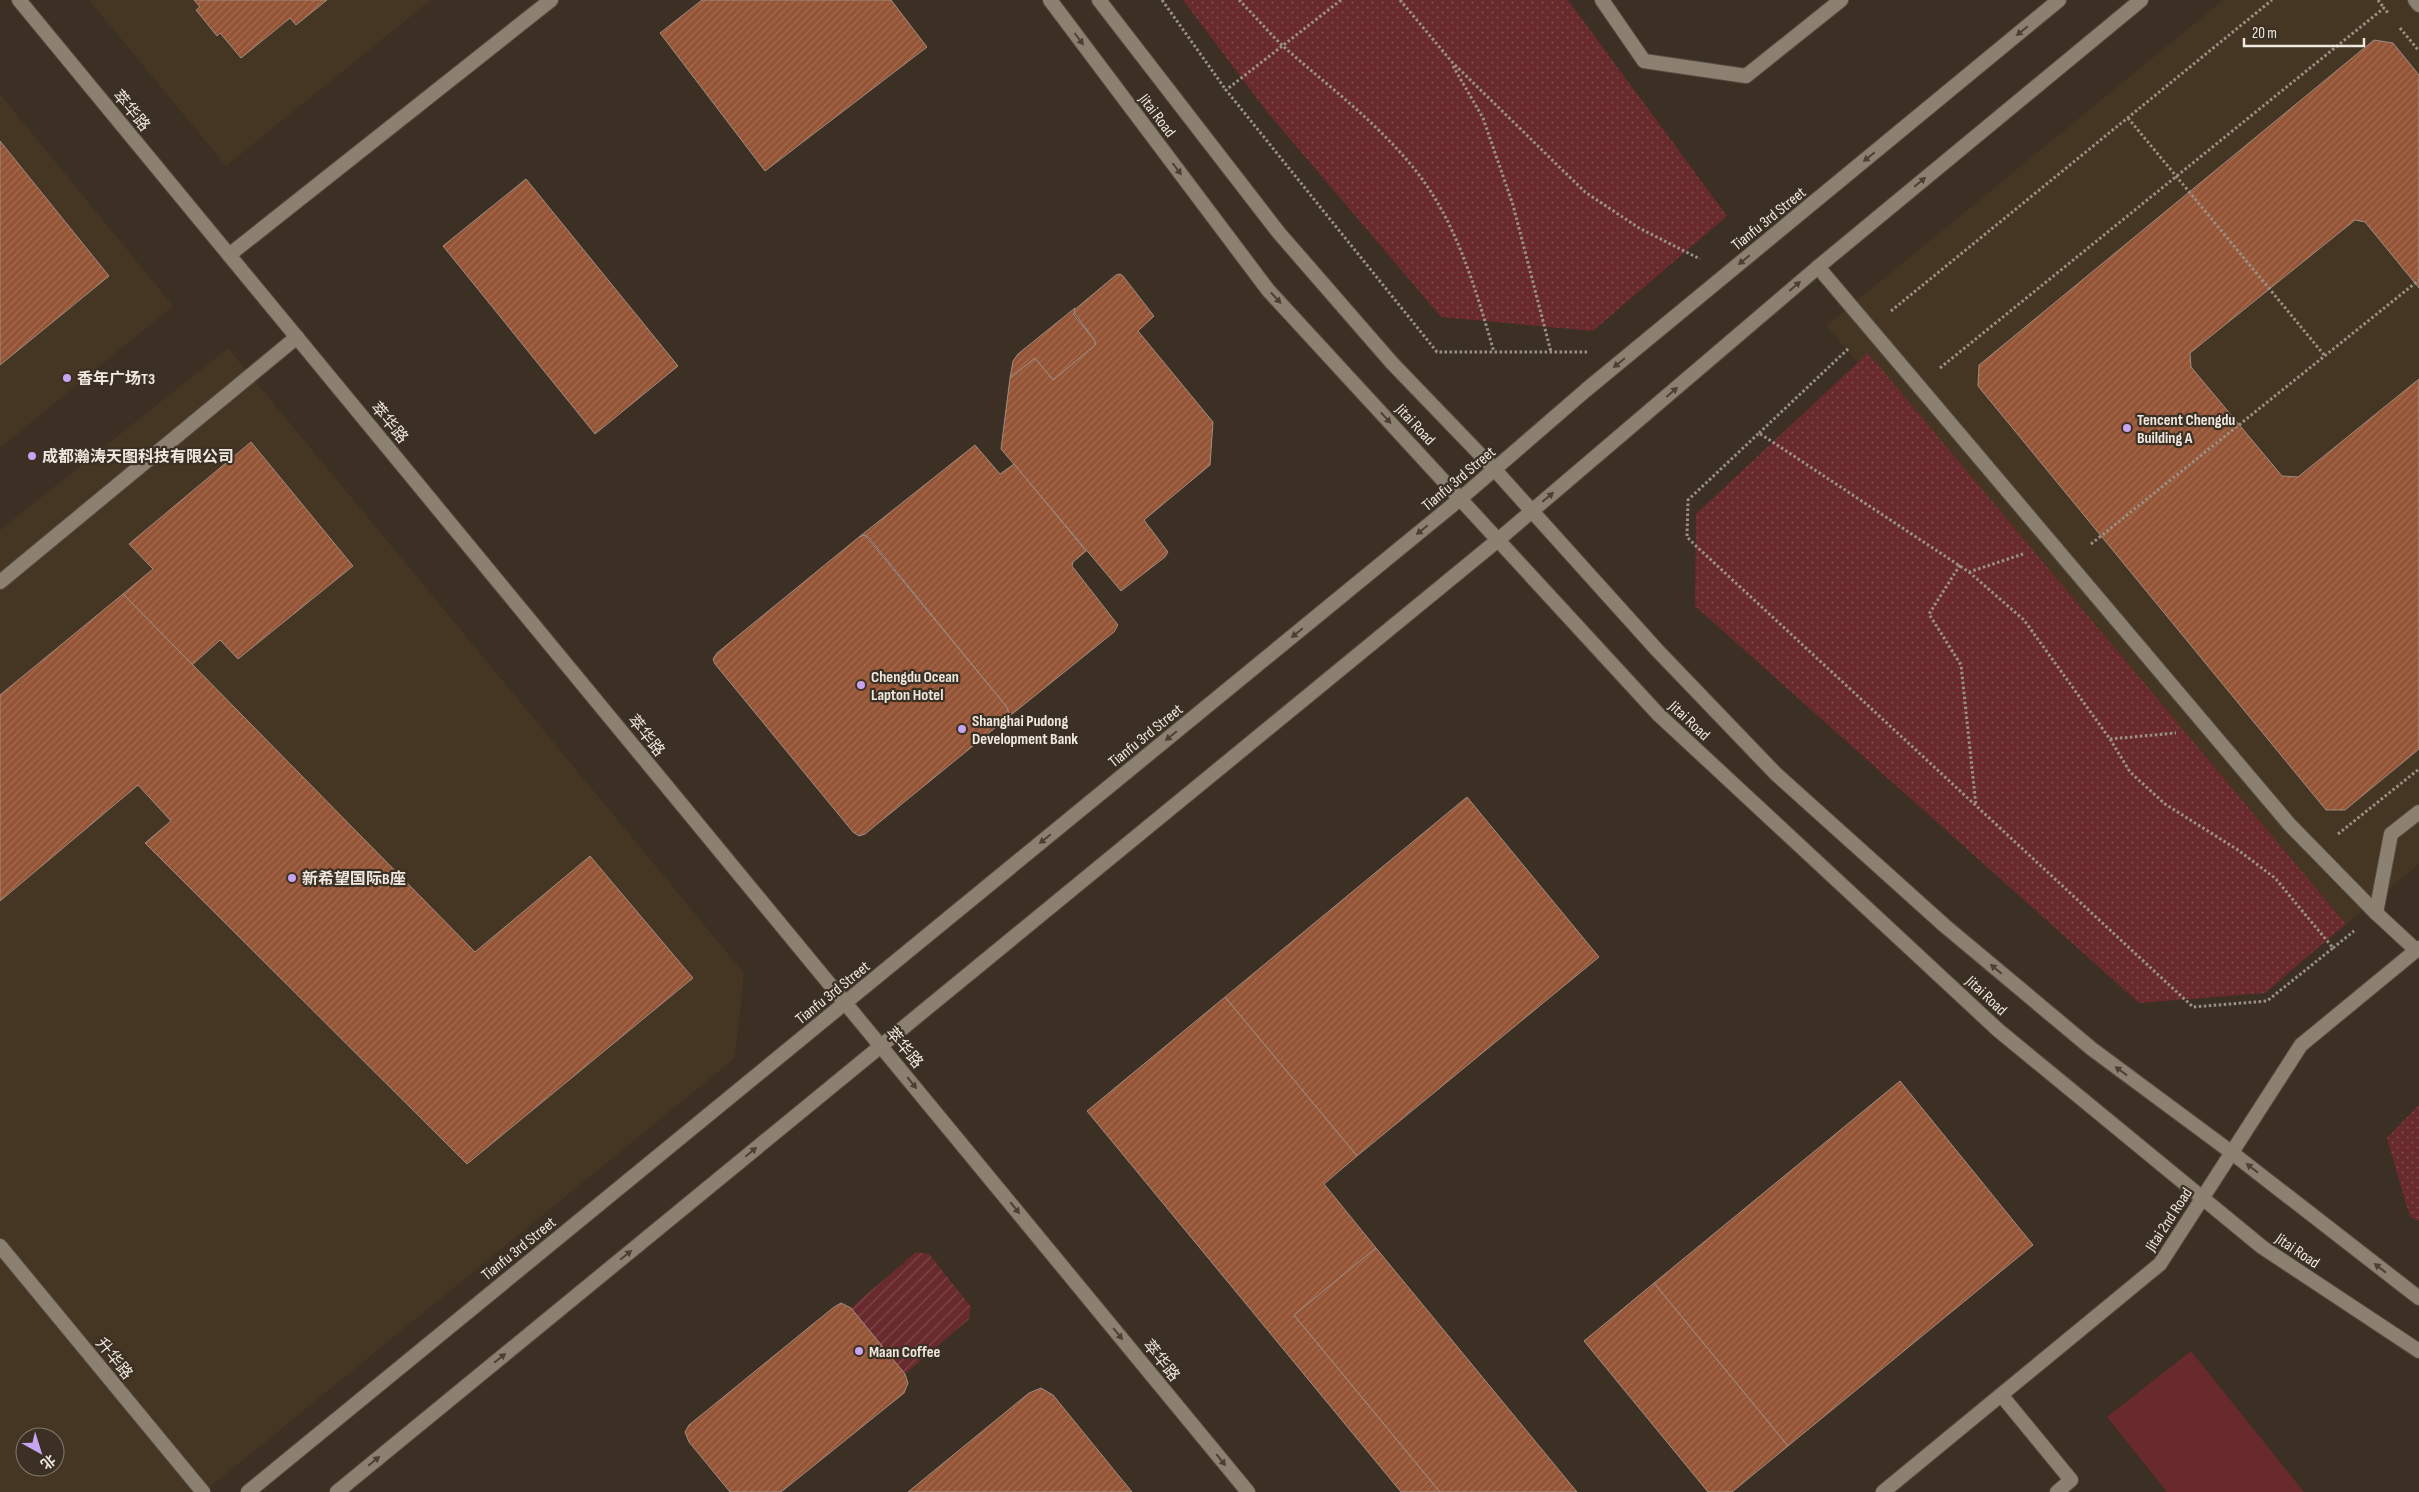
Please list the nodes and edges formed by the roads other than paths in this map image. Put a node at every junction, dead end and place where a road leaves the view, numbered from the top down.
1 (19, 0) edge
2 (551, 0) edge
3 (1050, 0) edge
4 (1099, 0) edge
5 (1602, 0) edge
6 (1841, 0) edge
7 (2059, 0) edge
8 (2141, 0) edge
9 (2415, 0) edge
10 (2419, 5) edge
11 (229, 255) junction
12 (1818, 267) junction
13 (297, 338) junction
14 (1495, 470) junction
15 (1460, 499) junction
16 (1532, 510) junction
17 (1498, 540) junction
18 (0, 582) edge
19 (2419, 812) edge
20 (2376, 913) junction
21 (2418, 949) edge
22 (845, 1003) junction
23 (881, 1045) junction
24 (2230, 1152) junction
25 (2202, 1197) junction
26 (0, 1246) edge
27 (2419, 1298) edge
28 (2419, 1351) edge
29 (2002, 1396) junction
30 (202, 1492) edge
31 (248, 1492) edge
32 (337, 1492) edge
33 (1248, 1492) edge
34 (1883, 1492) edge
35 (2057, 1492) edge

1 - 11 street, 萃华路
2 - 11 street
3 -> 15 street, Jitai Road
4 - 14 street, Jitai Road
5 - 6 street
7 -> 14 street, Tianfu 3rd Street
12 -> 8 street
9 - 10 street
11 - 13 street, 萃华路
16 -> 12 street
12 - 20 street
13 - 18 street
13 - 22 street, 萃华路
14 - 15 street, Tianfu 3rd Street
14 - 16 street, Jitai Road
15 - 17 street, Jitai Road
15 -> 22 street, Tianfu 3rd Street
16 - 17 street
24 -> 16 street, Jitai Road
17 - 23 street
17 - 25 street, Jitai Road
19 - 20 street
20 - 21 street
21 - 24 street, Jitai 2nd Road
22 - 23 street, 萃华路
22 - 31 street, Tianfu 3rd Street
32 -> 23 street
23 -> 33 street, 萃华路
24 - 25 street, Jitai 2nd Road
27 -> 24 street, Jitai Road
25 - 28 street, Jitai Road
25 - 29 street, Jitai 2nd Road
26 - 30 street, 升华路
29 - 34 street, Jitai 2nd Road
29 - 35 street

